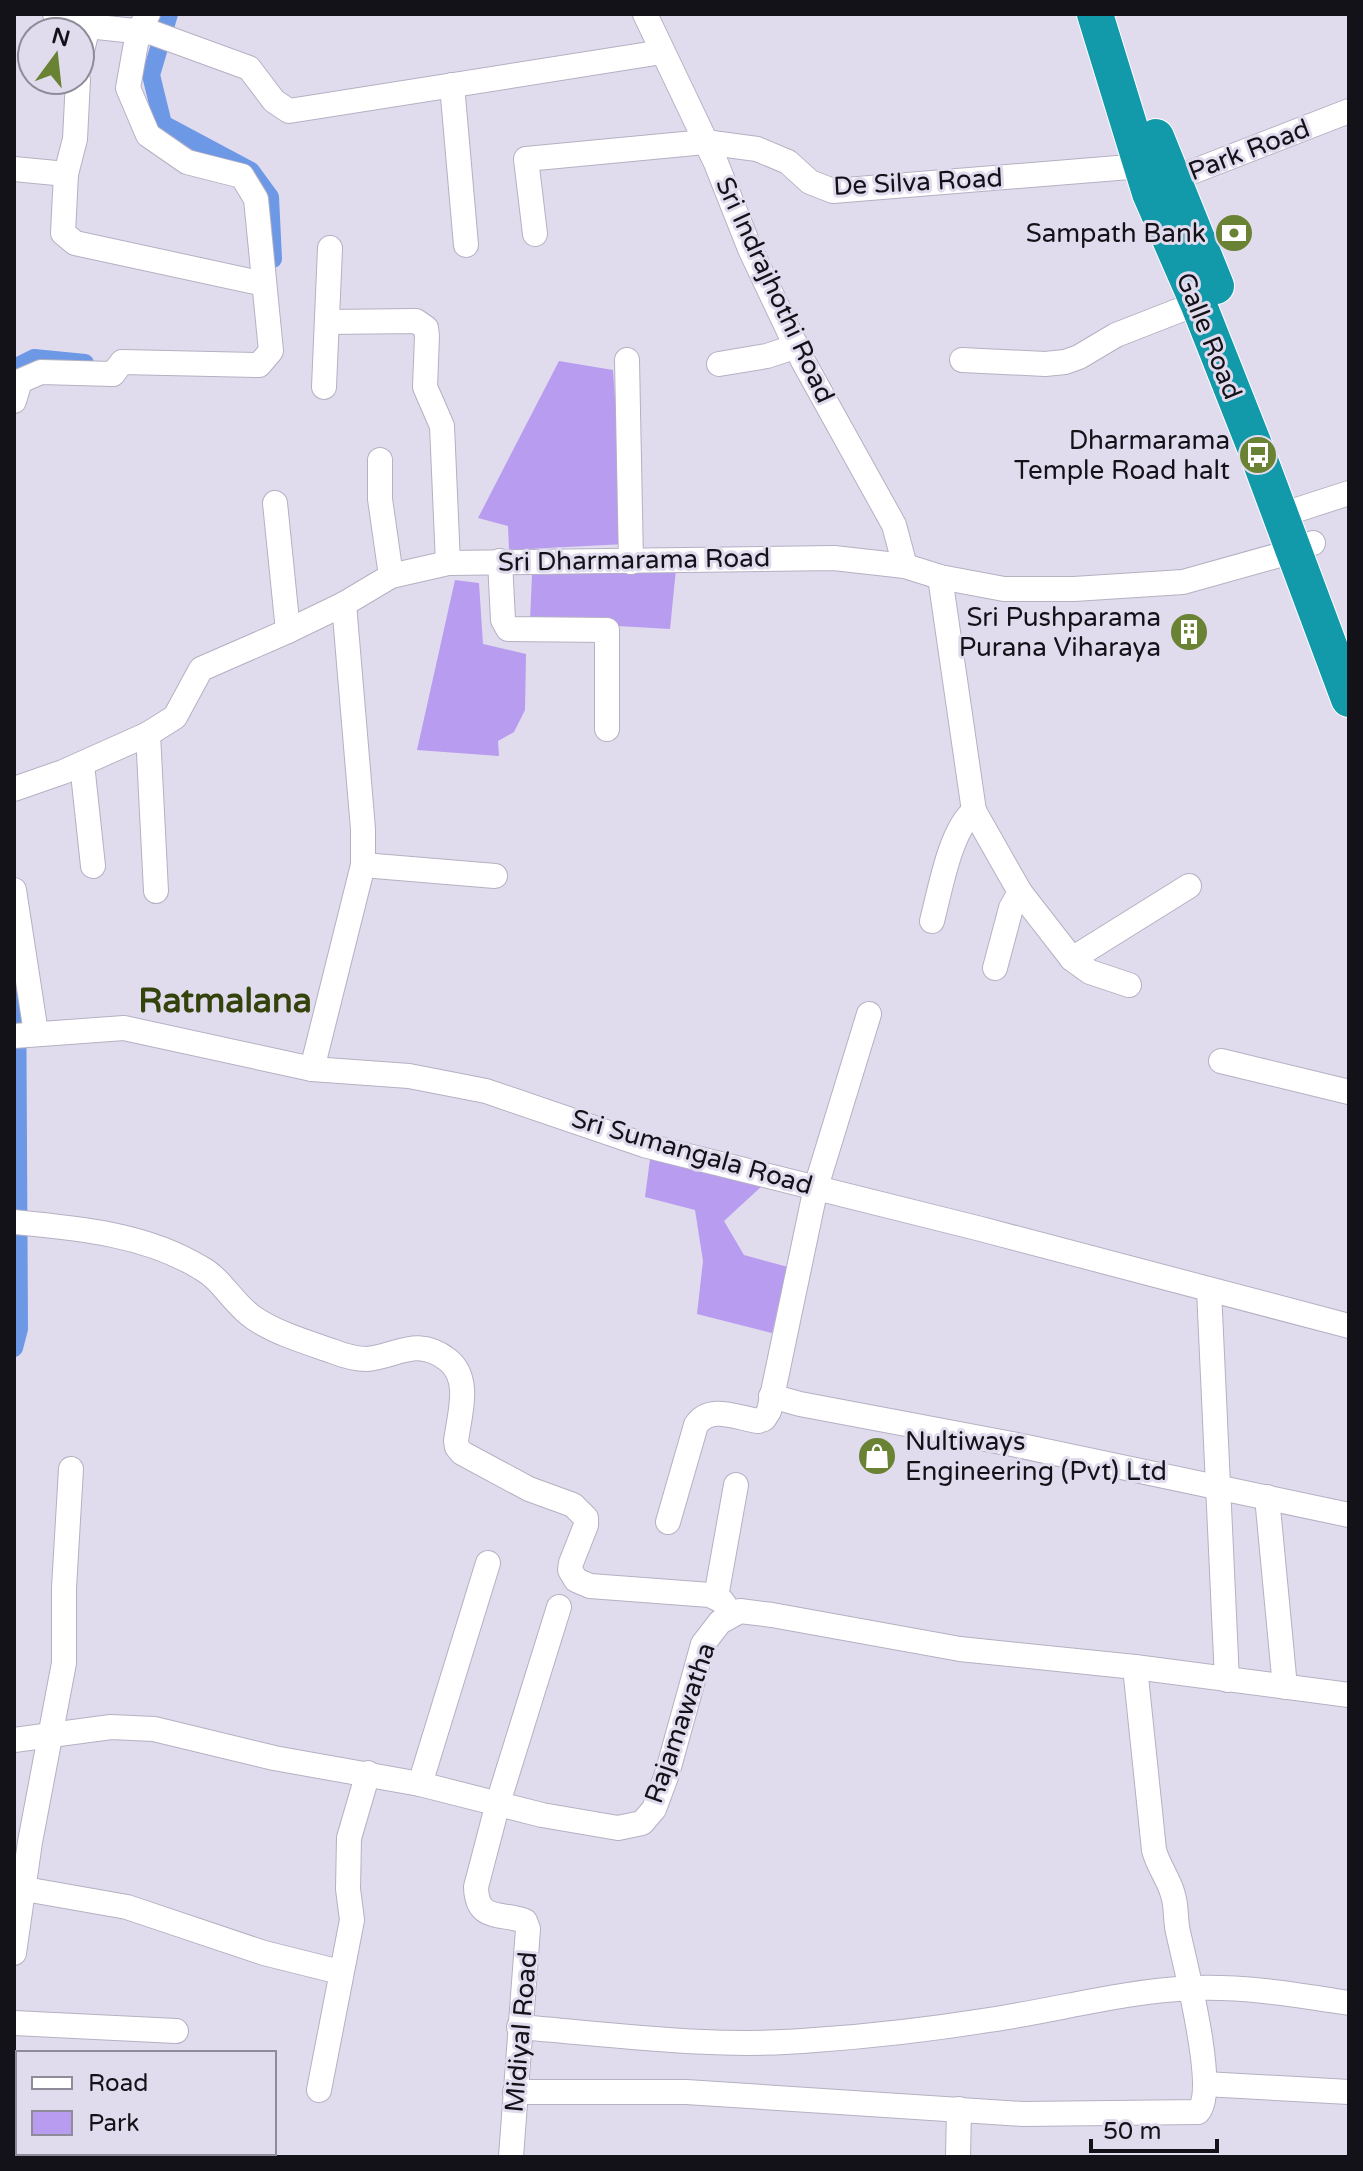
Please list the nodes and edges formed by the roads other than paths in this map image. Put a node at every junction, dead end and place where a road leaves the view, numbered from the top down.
1 (645, 14) edge
2 (1095, 14) edge
3 (1115, 14) edge
4 (96, 26) edge
5 (153, 30) edge
6 (662, 52) junction
7 (452, 85) junction
8 (77, 96) edge
9 (1349, 111) edge
10 (705, 142) junction
11 (14, 169) edge
12 (66, 174) junction
13 (1154, 178) junction
14 (535, 234) dead end
15 (466, 245) dead end
16 (330, 248) dead end
17 (264, 284) junction
18 (1198, 303) junction
19 (327, 322) junction
20 (797, 346) junction
21 (627, 360) dead end
22 (962, 360) dead end
23 (719, 364) dead end
24 (324, 387) dead end
25 (14, 401) edge
26 (380, 460) dead end
27 (1349, 493) edge
28 (275, 503) dead end
29 (1290, 512) junction
30 (1304, 546) junction
31 (500, 561) junction
32 (631, 562) junction
33 (448, 563) junction
34 (905, 566) junction
35 (391, 576) junction
36 (940, 577) junction
37 (344, 604) junction
38 (288, 631) junction
39 (1349, 644) edge
40 (1349, 699) edge
41 (607, 729) dead end
42 (148, 734) junction
43 (82, 764) junction
44 (14, 789) edge
45 (974, 811) junction
46 (363, 865) junction
47 (93, 866) dead end
48 (495, 876) dead end
49 (1189, 886) dead end
50 (14, 890) edge
51 (156, 891) dead end
52 (1020, 892) junction
53 (932, 921) dead end
54 (1072, 959) junction
55 (995, 968) dead end
56 (1129, 985) dead end
57 (869, 1014) dead end
58 (26, 1035) edge
59 (1221, 1061) dead end
60 (312, 1069) junction
61 (1349, 1092) edge
62 (816, 1187) junction
63 (24, 1223) edge
64 (1209, 1290) junction
65 (1349, 1326) edge
66 (771, 1396) junction
67 (71, 1469) dead end
68 (736, 1485) dead end
69 (1216, 1487) junction
70 (1267, 1497) junction
71 (1349, 1515) edge
72 (668, 1522) dead end
73 (488, 1563) dead end
74 (724, 1606) junction
75 (559, 1607) dead end
76 (1135, 1667) junction
77 (1227, 1680) junction
78 (1285, 1687) junction
79 (1349, 1695) edge
80 (50, 1737) junction
81 (14, 1740) edge
82 (368, 1773) junction
83 (420, 1784) junction
84 (498, 1803) junction
85 (25, 1889) junction
86 (14, 1953) edge
87 (340, 1972) junction
88 (1191, 1988) junction
89 (1349, 2003) edge
90 (14, 2023) edge
91 (519, 2027) junction
92 (176, 2031) dead end
93 (14, 2074) edge
94 (1205, 2084) junction
95 (319, 2090) dead end
96 (515, 2092) junction
97 (1349, 2092) edge
98 (15, 2107) edge
99 (959, 2109) junction
100 (511, 2157) edge
101 (958, 2157) edge

1 - 6 street, Sri Indrajhothi Road
2 - 13 highway, Galle Road
3 - 13 highway, Galle Road
4 - 5 street
5 - 7 street
5 - 17 street
6 - 7 street
6 - 10 street, Sri Indrajhothi Road
7 - 15 street
8 - 12 street
9 - 13 street, Park Road
10 - 13 street, De Silva Road
10 - 14 street, De Silva Road
10 - 20 street, Sri Indrajhothi Road
11 - 12 street
12 - 17 street
13 - 18 highway, Galle Road
13 - 29 highway, Galle Road
16 - 19 street
17 - 25 street
18 - 22 street
18 - 29 highway, Galle Road
19 - 24 street
19 - 33 street
20 - 23 street
20 - 34 street, Sri Indrajhothi Road
21 - 32 street
26 - 35 street
27 - 29 street
28 - 38 street
29 - 30 highway, Galle Road
30 - 36 street, Sri Dharmarama Road
30 - 39 highway, Galle Road
30 - 40 highway, Galle Road
31 - 32 street, Sri Dharmarama Road
31 - 33 street, Sri Dharmarama Road
31 - 41 street
32 - 34 street, Sri Dharmarama Road
33 - 35 street, Sri Dharmarama Road
34 - 36 street, Sri Dharmarama Road
35 - 37 street, Sri Dharmarama Road
36 - 45 street
37 - 38 street, Sri Dharmarama Road
37 - 46 street
38 - 42 street, Sri Dharmarama Road
42 - 43 street, Sri Dharmarama Road
42 - 51 street
43 - 44 street, Sri Dharmarama Road
43 - 47 street
45 - 52 street
45 - 53 street
46 - 48 street
46 - 60 street
49 - 54 street
50 - 58 street
52 - 54 street
52 - 55 street
54 - 56 street
57 - 62 street
58 - 60 street, Sri Sumangala Road
59 - 61 street
60 - 62 street, Sri Sumangala Road
62 - 64 street, Sri Sumangala Road
62 - 66 street
63 - 74 street
64 - 65 street, Sri Sumangala Road
64 - 69 street
66 - 69 street
66 - 72 street
67 - 80 street
68 - 74 street
69 - 70 street
69 - 77 street
70 - 71 street
70 - 78 street
73 - 83 street
74 - 76 street, Rajamawatha
74 - 84 street, Rajamawatha
75 - 84 street
76 - 77 street, Rajamawatha
76 - 88 street
77 - 78 street, Rajamawatha
78 - 79 street, Rajamawatha
80 - 81 street, Rajamawatha
80 - 82 street, Rajamawatha
80 - 85 street
82 - 83 street, Rajamawatha
82 - 87 street
83 - 84 street, Rajamawatha
84 - 91 street, Midiyal Road
85 - 86 street
85 - 87 street
87 - 95 street
88 - 89 street
88 - 91 street
88 - 94 street
90 - 92 street
91 - 96 street, Midiyal Road
93 - 98 street
94 - 97 street
94 - 99 street
96 - 99 street
96 - 100 street, Midiyal Road
99 - 101 street

